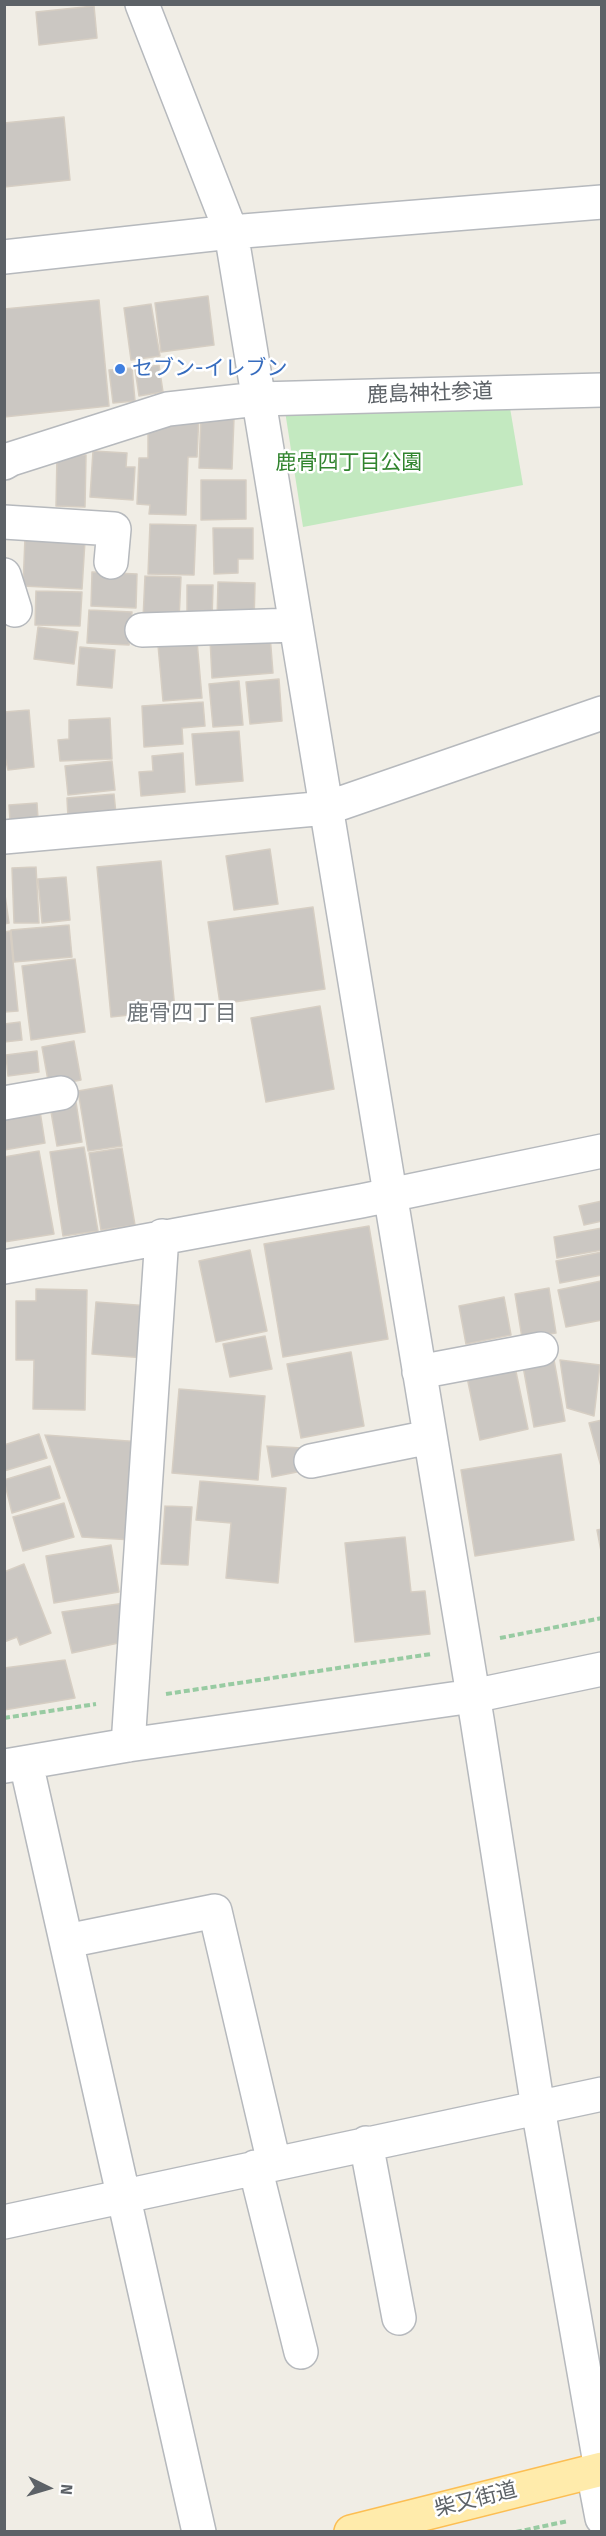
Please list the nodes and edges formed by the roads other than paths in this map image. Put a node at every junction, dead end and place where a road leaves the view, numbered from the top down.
1 (142, 4) edge
2 (602, 202) edge
3 (231, 232) junction
4 (4, 257) edge
5 (602, 390) edge
6 (258, 399) junction
7 (4, 463) edge
8 (4, 522) edge
9 (111, 562) dead end
10 (4, 574) edge
11 (15, 610) dead end
12 (296, 625) junction
13 (142, 630) dead end
14 (602, 713) edge
15 (327, 808) junction
16 (4, 837) edge
17 (61, 1094) dead end
18 (4, 1102) edge
19 (602, 1151) edge
20 (391, 1195) junction
21 (162, 1236) junction
22 (4, 1267) edge
23 (541, 1349) dead end
24 (419, 1372) junction
25 (430, 1437) junction
26 (311, 1461) dead end
27 (602, 1669) edge
28 (473, 1696) junction
29 (128, 1745) junction
30 (15, 1765) edge
31 (67, 1941) junction
32 (602, 2094) edge
33 (538, 2108) junction
34 (366, 2143) junction
35 (264, 2165) junction
36 (125, 2195) junction
37 (4, 2222) edge
38 (399, 2318) dead end
39 (302, 2352) dead end
40 (598, 2470) edge
41 (601, 2516) edge
42 (199, 2532) edge
43 (351, 2532) edge

1 - 3 street
2 - 3 street
3 - 4 street
3 - 6 street
5 - 6 street, 鹿島神社参道
6 - 7 street, 鹿島神社参道
6 - 12 street
8 - 9 street
10 - 11 street
12 - 13 street
12 - 15 street
14 - 15 street
15 - 16 street
15 - 20 street
17 - 18 street
19 - 20 street
20 - 21 street
20 - 24 street
21 - 22 street
21 - 29 street
23 - 24 street
24 - 25 street
25 - 26 street
25 - 28 street
27 - 28 street
28 - 29 street
28 - 33 street
29 - 30 street
30 - 31 street
31 - 35 street
31 - 36 street
32 - 33 street
33 - 34 street
33 - 40 street
34 - 35 street
34 - 38 street
35 - 36 street
35 - 39 street
36 - 37 street
36 - 42 street
40 - 41 street
40 - 43 main road, 柴又街道

